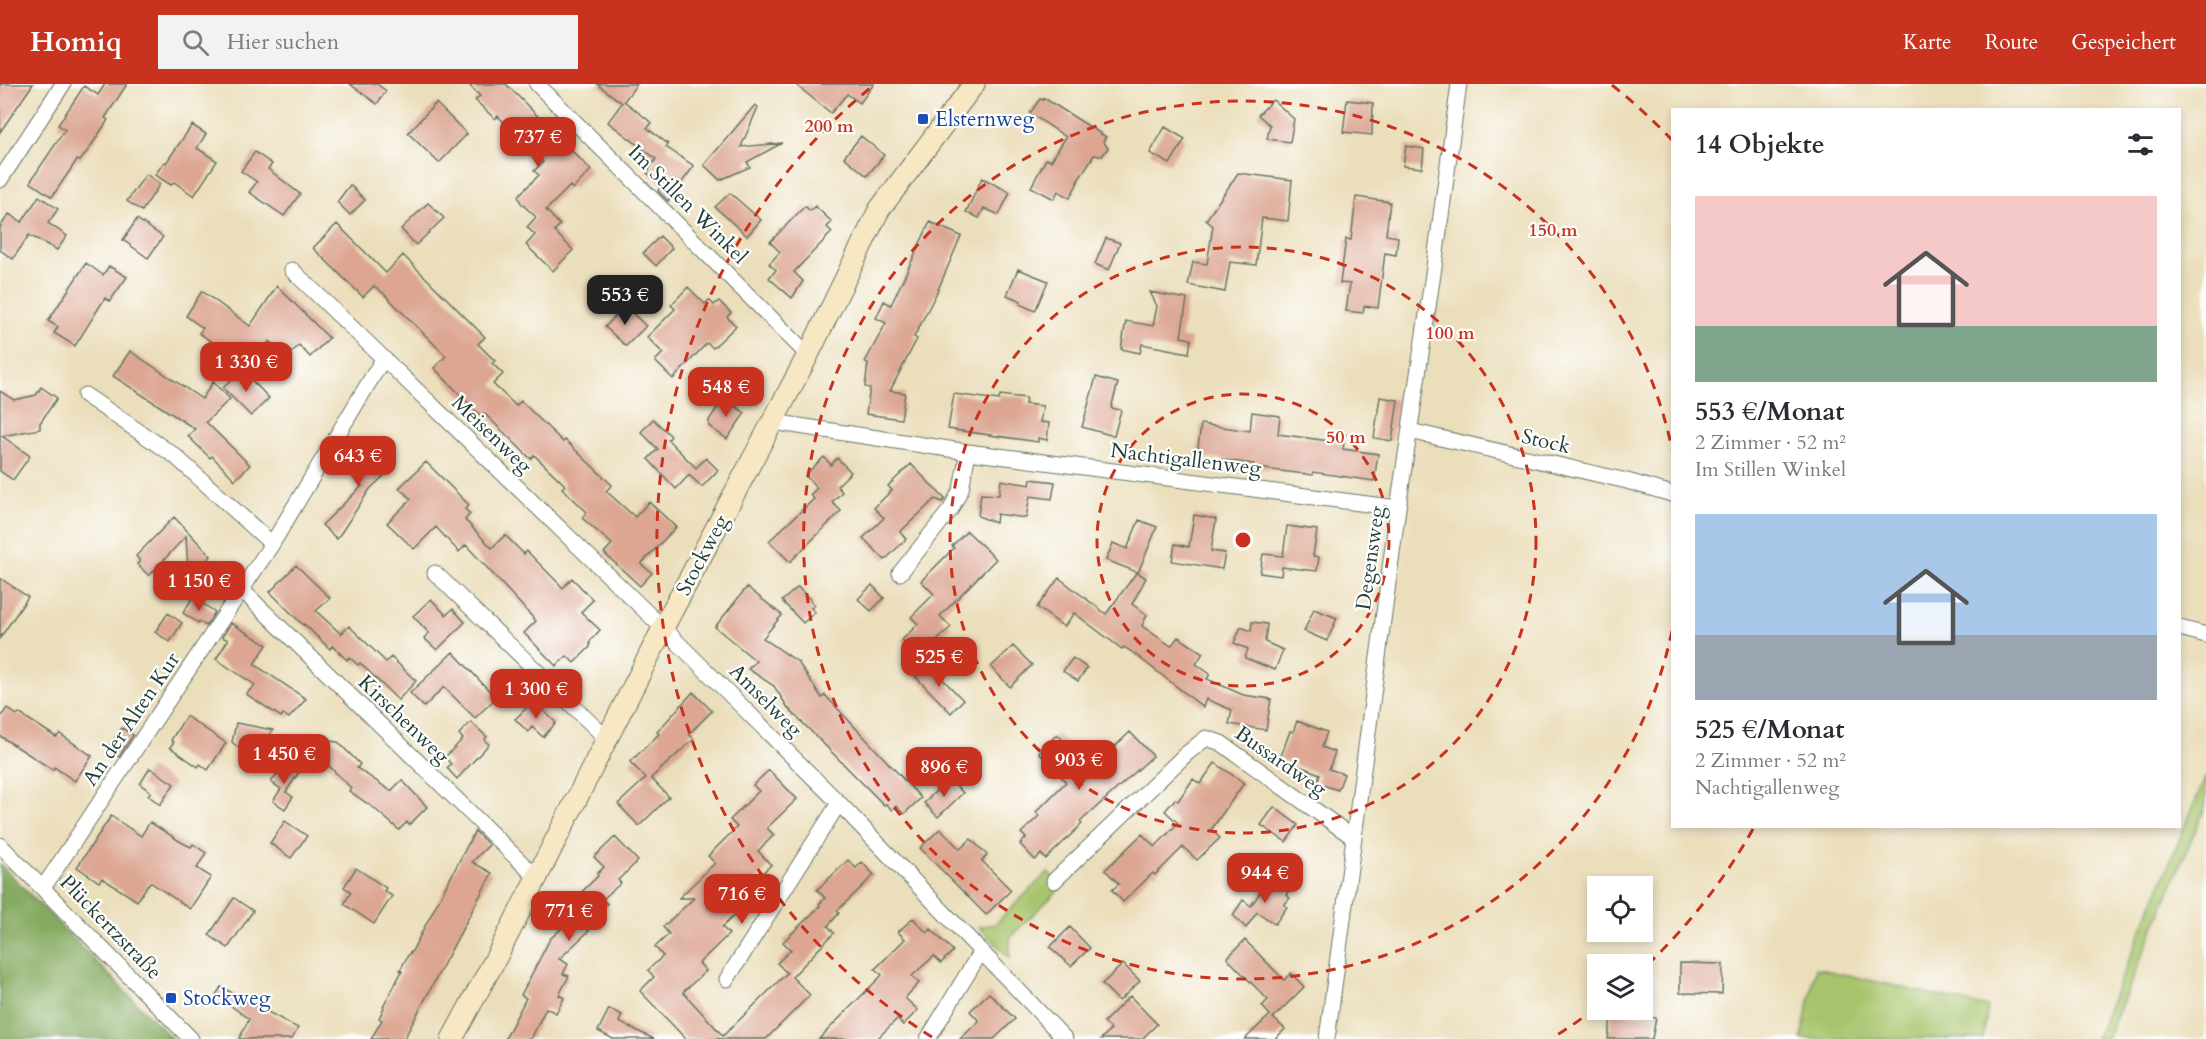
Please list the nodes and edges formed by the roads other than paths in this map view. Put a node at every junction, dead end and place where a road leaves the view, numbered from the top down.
1 (63, 84) edge
2 (537, 84) edge
3 (974, 84) edge
4 (1459, 84) edge
5 (0, 180) edge
6 (292, 270) dead end
7 (808, 355) junction
8 (383, 359) junction
9 (85, 395) dead end
10 (773, 422) junction
11 (1410, 431) junction
12 (968, 452) junction
13 (1671, 494) edge
14 (1398, 508) junction
15 (272, 544) junction
16 (435, 573) dead end
17 (900, 573) dead end
18 (242, 590) junction
19 (663, 628) junction
20 (2181, 628) edge
21 (2206, 635) edge
22 (607, 739) junction
23 (839, 803) junction
24 (1354, 838) junction
25 (0, 845) edge
26 (537, 878) junction
27 (1054, 881) dead end
28 (43, 888) junction
29 (980, 953) junction
30 (727, 979) dead end
31 (191, 1039) edge
32 (452, 1039) edge
33 (928, 1039) edge
34 (1065, 1039) edge
35 (1327, 1039) edge

1 - 5 street
2 - 7 street, Im Stillen Winkel
3 - 7 street, Stockweg
4 - 11 street, Degensweg
6 - 8 street, Meisenweg
7 - 10 street, Stockweg
8 - 15 street, An der Alten Kur
8 - 19 street, Meisenweg
9 - 15 street
10 - 12 street, Nachtigallenweg
10 - 19 street, Stockweg
11 - 13 street, Stock
11 - 14 street, Degensweg
12 - 14 street, Nachtigallenweg
12 - 17 street
14 - 24 street, Degensweg
15 - 18 street, An der Alten Kur
16 - 22 street
18 - 26 street, Kirschenweg
18 - 28 street, An der Alten Kur
19 - 22 street, Stockweg
19 - 23 street, Amselweg
20 - 21 street
22 - 26 street, Stockweg
23 - 29 street, Amselweg
23 - 30 street
24 - 27 street, Bussardweg
24 - 35 street, Degensweg
25 - 28 street, Plückertzstraße
26 - 32 street, Stockweg
28 - 31 street, Plückertzstraße
29 - 33 street
29 - 34 street, Amselweg

